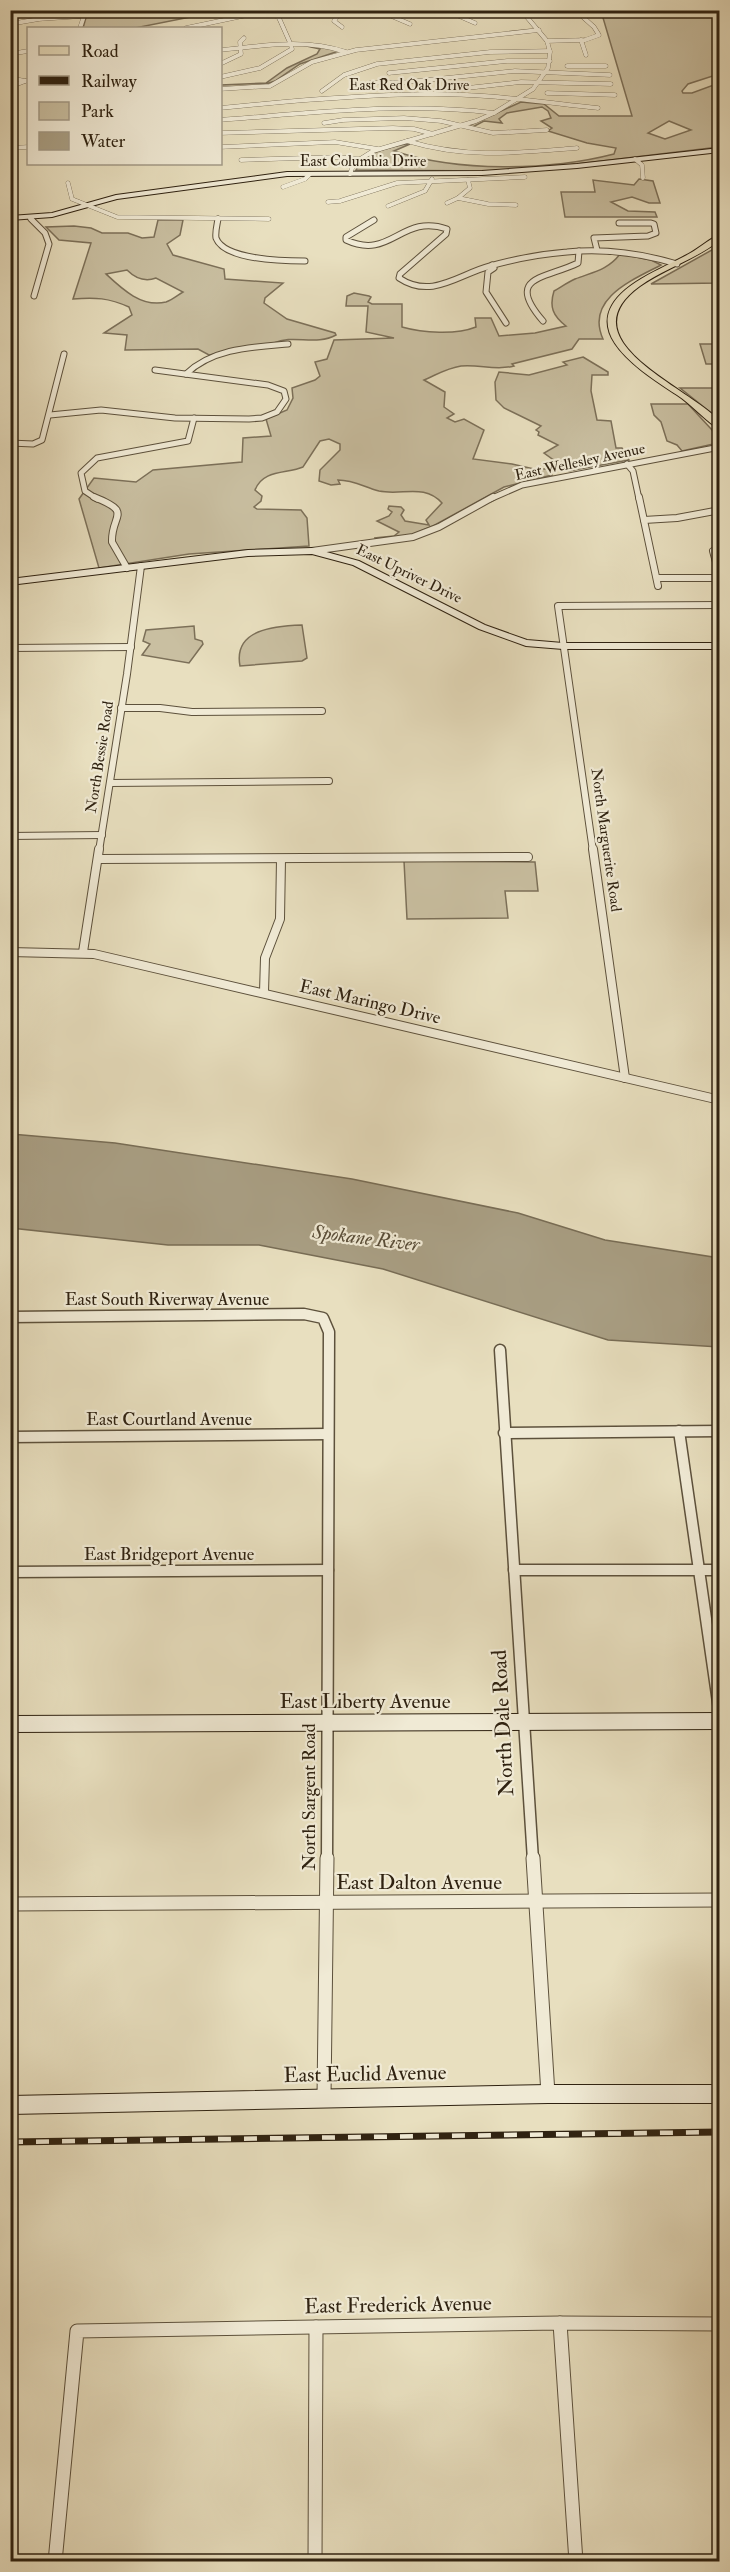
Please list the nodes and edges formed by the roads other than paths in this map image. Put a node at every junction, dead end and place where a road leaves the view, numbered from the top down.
1 (349, 10) edge
2 (378, 10) edge
3 (444, 10) edge
4 (521, 10) edge
5 (575, 10) edge
6 (270, 11) edge
7 (85, 13) edge
8 (475, 23) dead end
9 (10, 24) edge
10 (410, 24) dead end
11 (191, 27) edge
12 (342, 27) dead end
13 (539, 30) junction
14 (244, 38) dead end
15 (581, 40) junction
16 (547, 41) junction
17 (291, 45) junction
18 (242, 49) junction
19 (222, 50) edge
20 (27, 51) edge
21 (550, 51) junction
22 (346, 52) junction
23 (10, 54) edge
24 (586, 55) dead end
25 (550, 61) junction
26 (222, 63) edge
27 (567, 66) dead end
28 (587, 66) junction
29 (606, 66) dead end
30 (546, 72) junction
31 (389, 73) dead end
32 (589, 75) junction
33 (610, 75) dead end
34 (222, 77) edge
35 (10, 78) edge
36 (27, 81) edge
37 (370, 83) dead end
38 (538, 83) junction
39 (573, 84) junction
40 (611, 84) dead end
41 (10, 87) edge
42 (467, 88) dead end
43 (222, 89) edge
44 (322, 91) dead end
45 (547, 93) dead end
46 (576, 95) junction
47 (615, 95) dead end
48 (517, 100) junction
49 (222, 108) edge
50 (598, 108) dead end
51 (494, 113) junction
52 (222, 120) edge
53 (324, 123) dead end
54 (461, 126) junction
55 (547, 130) dead end
56 (222, 133) edge
57 (434, 134) junction
58 (407, 141) junction
59 (27, 147) edge
60 (222, 147) edge
61 (10, 148) edge
62 (577, 148) dead end
63 (378, 149) junction
64 (720, 150) edge
65 (359, 159) junction
66 (635, 159) junction
67 (241, 160) dead end
68 (310, 174) junction
69 (350, 174) junction
70 (429, 174) junction
71 (525, 177) dead end
72 (643, 178) dead end
73 (468, 180) junction
74 (430, 182) junction
75 (68, 183) dead end
76 (283, 187) dead end
77 (458, 198) junction
78 (328, 202) dead end
79 (447, 203) dead end
80 (516, 205) dead end
81 (86, 206) junction
82 (388, 206) dead end
83 (10, 218) edge
84 (30, 218) junction
85 (218, 218) junction
86 (269, 219) dead end
87 (374, 220) dead end
88 (619, 223) dead end
89 (720, 236) edge
90 (597, 250) junction
91 (579, 251) junction
92 (305, 261) dead end
93 (676, 264) junction
94 (492, 265) junction
95 (34, 296) dead end
96 (543, 321) dead end
97 (506, 323) dead end
98 (288, 344) dead end
99 (64, 354) dead end
100 (155, 370) dead end
101 (186, 374) junction
102 (50, 415) junction
103 (194, 418) junction
104 (720, 427) edge
105 (10, 443) edge
106 (720, 447) edge
107 (627, 464) junction
108 (720, 510) edge
109 (644, 520) junction
110 (312, 551) junction
111 (713, 551) dead end
112 (141, 566) junction
113 (127, 568) junction
114 (720, 577) edge
115 (657, 578) junction
116 (10, 582) edge
117 (658, 586) dead end
118 (720, 605) edge
119 (563, 646) junction
120 (720, 646) edge
121 (131, 647) junction
122 (10, 648) edge
123 (121, 708) junction
124 (322, 711) dead end
125 (329, 781) dead end
126 (110, 783) junction
127 (102, 835) junction
128 (10, 836) edge
129 (528, 857) dead end
130 (281, 858) junction
131 (99, 859) junction
132 (10, 952) edge
133 (83, 952) junction
134 (264, 992) junction
135 (625, 1078) junction
136 (720, 1100) edge
137 (10, 1317) edge
138 (323, 1318) joint
139 (500, 1350) dead end
140 (679, 1431) junction
141 (720, 1431) edge
142 (504, 1433) junction
143 (328, 1434) junction
144 (10, 1437) edge
145 (328, 1570) junction
146 (514, 1570) junction
147 (698, 1570) junction
148 (720, 1570) edge
149 (10, 1572) edge
150 (720, 1716) edge
151 (720, 1721) edge
152 (525, 1722) junction
153 (328, 1723) junction
154 (10, 1724) edge
155 (720, 1900) edge
156 (534, 1901) junction
157 (327, 1902) junction
158 (10, 1904) edge
159 (548, 2094) junction
160 (720, 2094) edge
161 (324, 2097) junction
162 (10, 2104) edge
163 (560, 2323) junction
164 (720, 2324) edge
165 (316, 2327) junction
166 (55, 2562) edge
167 (315, 2562) edge
168 (576, 2562) edge

1 - 12 street
2 - 10 street
3 - 8 street
4 - 13 street
5 - 15 street
6 - 11 street
6 - 17 street
7 - 9 street
13 - 16 street
13 - 22 street
14 - 18 street
15 - 16 street
15 - 24 street
16 - 21 street
17 - 18 street
17 - 22 street
17 - 34 street
18 - 19 street
18 - 26 street
20 - 23 street
21 - 25 street
21 - 44 street
22 - 43 street
25 - 30 street
25 - 31 street
27 - 28 street
28 - 29 street
28 - 32 street
30 - 32 street
30 - 37 street
30 - 38 street
32 - 33 street
35 - 36 street
36 - 41 street
38 - 39 street
38 - 42 street
38 - 48 street
39 - 40 street
39 - 46 street
45 - 46 street
46 - 47 street
48 - 49 street, East Red Oak Drive
48 - 50 street, East Red Oak Drive
48 - 51 street
51 - 52 street
51 - 54 street
53 - 54 street
54 - 55 street
54 - 57 street
56 - 57 street
57 - 58 street
58 - 62 street
58 - 63 street
59 - 61 street
60 - 63 street
63 - 65 street
64 - 66 street, East Columbia Drive
65 - 67 street
65 - 69 street
66 - 70 street, East Columbia Drive
66 - 72 street
68 - 69 street, East Columbia Drive
68 - 76 street
68 - 81 street, East Columbia Drive
69 - 70 street, East Columbia Drive
70 - 74 street
71 - 73 street
73 - 74 street
73 - 77 street
74 - 78 street
74 - 82 street
75 - 81 street
77 - 79 street
77 - 80 street
81 - 84 street, East Columbia Drive
81 - 85 street
83 - 84 street, East Columbia Drive
84 - 95 street
85 - 86 street
85 - 92 street
87 - 94 street
88 - 90 street
89 - 93 main road
90 - 91 street
90 - 93 street
91 - 94 street
91 - 96 street
93 - 104 main road
94 - 97 street
98 - 101 street
99 - 102 street
100 - 101 street
101 - 103 street
102 - 103 street
102 - 105 street
103 - 113 street
106 - 107 street, East Wellesley Avenue
107 - 109 street
107 - 110 street, East Wellesley Avenue
108 - 109 street
109 - 115 street
110 - 112 street, East Upriver Drive
110 - 119 street, East Upriver Drive
111 - 114 street
112 - 113 street, East Upriver Drive
112 - 121 street, North Bessie Road
113 - 116 street, East Upriver Drive
114 - 115 street
115 - 117 street
118 - 119 street, North Marguerite Road
119 - 120 street, East Upriver Drive
119 - 135 street, North Marguerite Road
121 - 122 street
121 - 123 street, North Bessie Road
123 - 124 street
123 - 126 street, North Bessie Road
125 - 126 street
126 - 127 street, North Bessie Road
127 - 128 street
127 - 131 street, North Bessie Road
129 - 130 street
130 - 131 street
130 - 134 street
131 - 133 street, North Bessie Road
132 - 133 street, East Maringo Drive
133 - 134 street, East Maringo Drive
134 - 135 street, East Maringo Drive
135 - 136 street, East Maringo Drive
137 - 138 street, East South Riverway Avenue
138 - 143 street, North Sargent Road
139 - 142 street, North Dale Road
140 - 141 street
140 - 142 street
140 - 147 street
142 - 146 street, North Dale Road
143 - 144 street, East Courtland Avenue
143 - 145 street, North Sargent Road
145 - 149 street, East Bridgeport Avenue
145 - 153 street, North Sargent Road
146 - 147 street
146 - 152 street, North Dale Road
147 - 148 street
147 - 150 street
151 - 152 street, East Liberty Avenue
152 - 153 street, East Liberty Avenue
152 - 156 street, North Dale Road
153 - 154 street, East Liberty Avenue
153 - 157 street, North Sargent Road
155 - 156 street, East Dalton Avenue
156 - 157 street, East Dalton Avenue
156 - 159 street, North Dale Road
157 - 158 street, East Dalton Avenue
157 - 161 street, North Sargent Road
159 - 160 street, East Euclid Avenue
159 - 161 street, East Euclid Avenue
161 - 162 street, East Euclid Avenue
163 - 164 street, East Frederick Avenue
163 - 165 street, East Frederick Avenue
163 - 168 street
165 - 166 street, East Frederick Avenue
165 - 167 street

